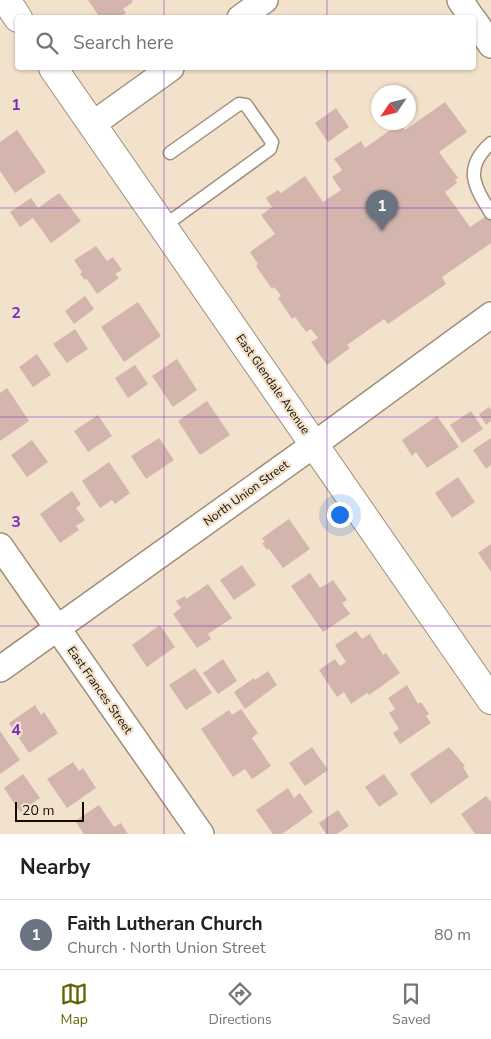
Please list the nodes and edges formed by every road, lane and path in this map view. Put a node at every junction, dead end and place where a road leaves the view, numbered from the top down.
1 (6, 0) edge
2 (265, 0) edge
3 (460, 0) edge
4 (16, 15) edge
5 (244, 15) edge
6 (470, 15) edge
7 (476, 23) edge
8 (491, 45) edge
9 (54, 70) edge
10 (168, 70) edge
11 (93, 124) junction
12 (491, 143) edge
13 (170, 153) dead end
14 (491, 213) edge
15 (164, 226) junction
16 (491, 315) edge
17 (315, 444) junction
18 (0, 546) edge
19 (58, 629) junction
20 (0, 670) edge
21 (491, 700) edge
22 (201, 834) edge

1 - 4 street
2 - 5 street
3 - 6 street
7 - 8 street
9 - 11 street, East Glendale Avenue
10 - 11 street
11 - 15 street, East Glendale Avenue
12 - 14 lane
13 - 15 lane
15 - 17 street, East Glendale Avenue
16 - 17 street, North Union Street
17 - 19 street, North Union Street
17 - 21 street, East Glendale Avenue
18 - 19 street, East Frances Street
19 - 20 street, North Union Street
19 - 22 street, East Frances Street

